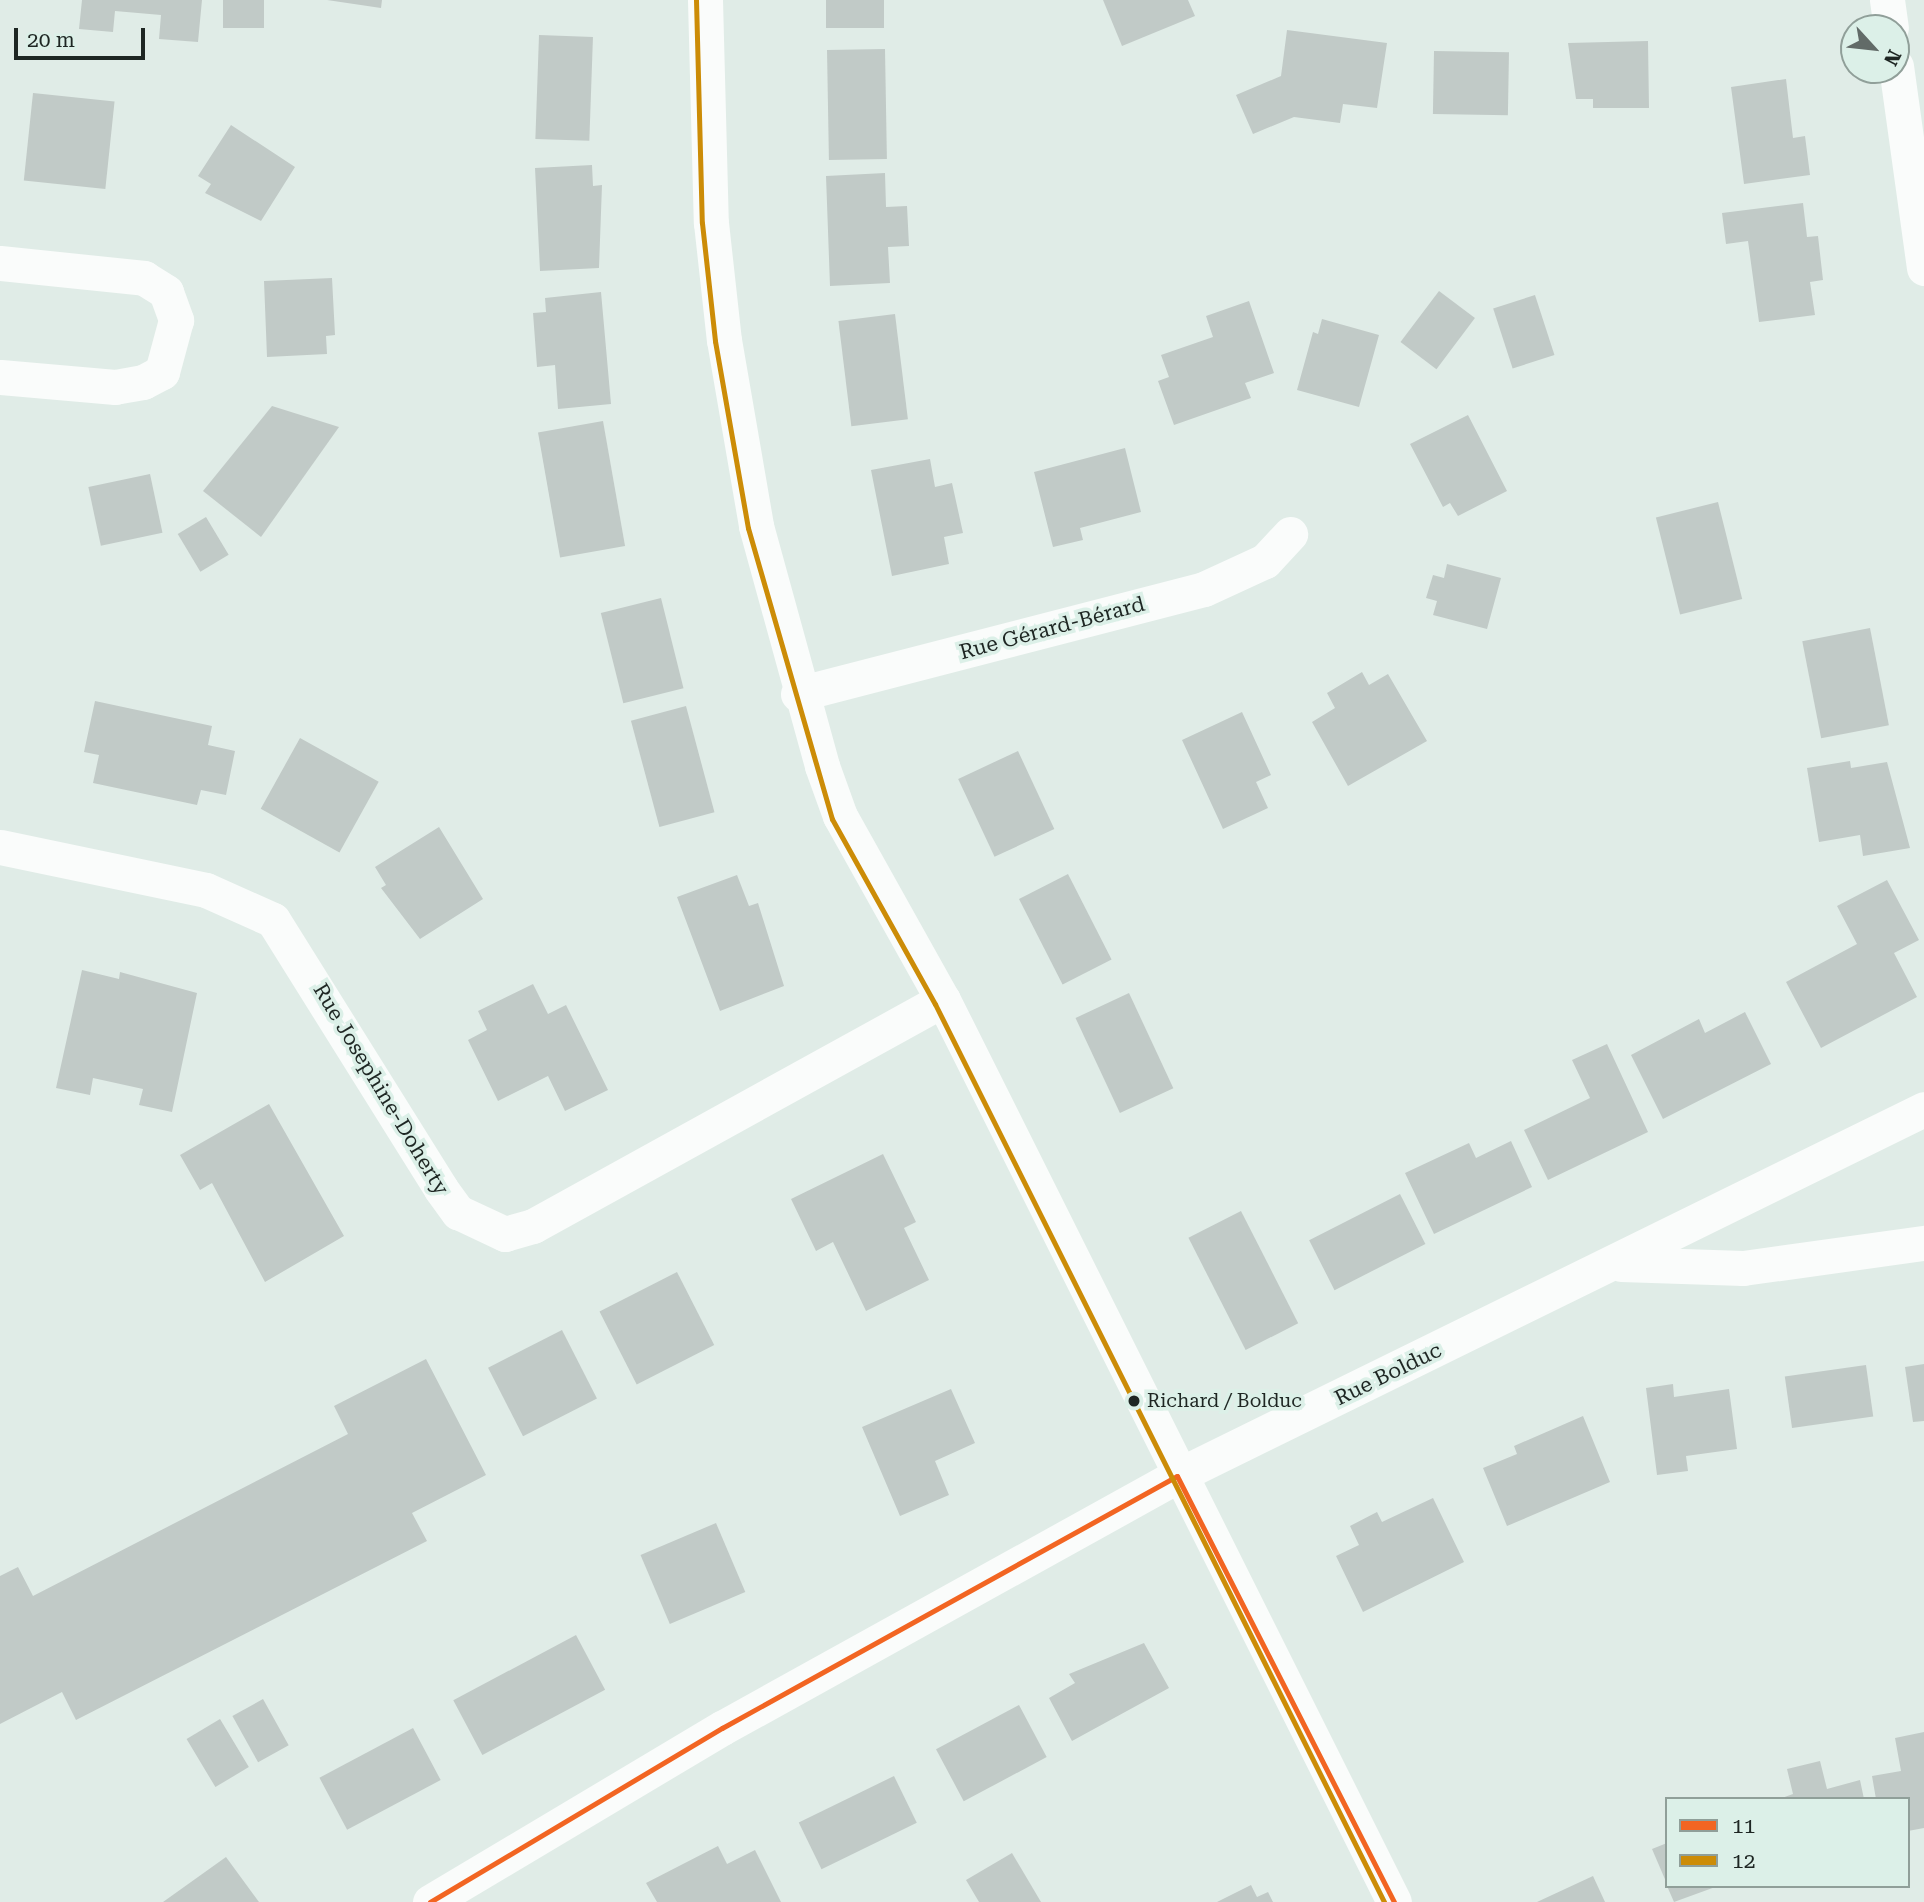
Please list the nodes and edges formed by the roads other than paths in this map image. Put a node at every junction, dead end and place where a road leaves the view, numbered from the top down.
1 (705, 0) edge
2 (1898, 84) edge
3 (0, 263) edge
4 (1924, 268) edge
5 (0, 377) edge
6 (1290, 534) dead end
7 (798, 694) junction
8 (0, 847) edge
9 (943, 1000) junction
10 (1924, 1109) edge
11 (1924, 1243) edge
12 (1617, 1264) junction
13 (1177, 1476) junction
14 (430, 1902) edge
15 (1394, 1902) edge

1 - 7 street
2 - 4 street
3 - 5 street
6 - 7 street, Rue Gérard-Bérard
7 - 9 street
8 - 9 street, Rue Josephine-Doherty
9 - 13 street
10 - 12 street, Rue Bolduc
11 - 12 street, Rue Bolduc
12 - 13 street, Rue Bolduc
13 - 14 street, Rue Bolduc
13 - 15 street

